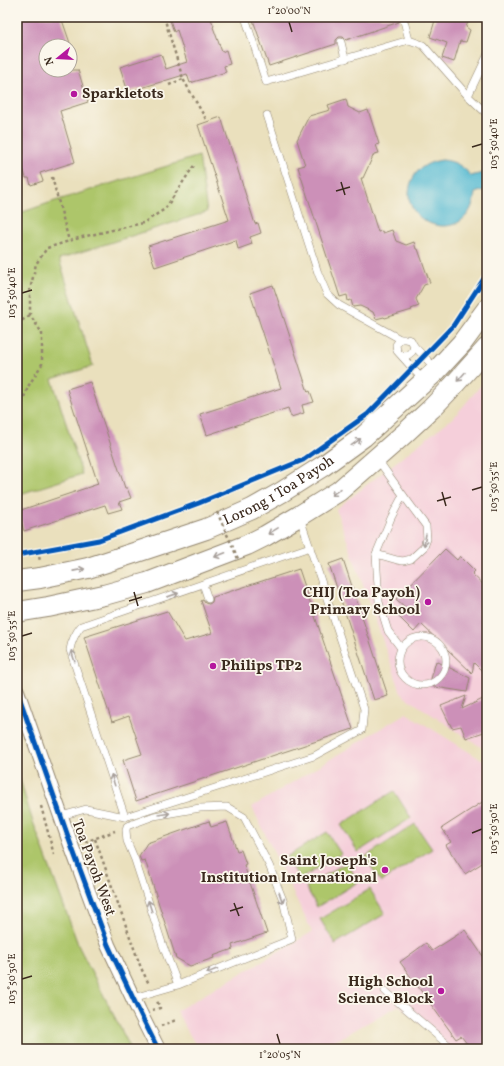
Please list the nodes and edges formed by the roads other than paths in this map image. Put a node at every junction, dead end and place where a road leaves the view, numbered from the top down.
1 (245, 17) edge
2 (404, 21) dead end
3 (409, 40) junction
4 (341, 42) dead end
5 (487, 56) edge
6 (345, 59) junction
7 (468, 96) junction
8 (487, 114) edge
9 (267, 115) dead end
10 (487, 309) edge
11 (400, 339) junction
12 (414, 346) junction
13 (487, 348) edge
14 (401, 355) junction
15 (431, 376) junction
16 (377, 458) junction
17 (402, 495) junction
18 (299, 516) junction
19 (310, 547) junction
20 (376, 554) junction
21 (40, 578) junction
22 (17, 581) edge
23 (203, 584) junction
24 (208, 599) dead end
25 (48, 607) junction
26 (17, 612) edge
27 (401, 648) junction
28 (17, 691) edge
29 (61, 816) junction
30 (125, 817) junction
31 (178, 985) junction
32 (385, 991) dead end
33 (133, 998) junction
34 (158, 1049) edge
35 (453, 1049) edge

1 - 6 lane
2 - 3 lane
3 - 6 lane
3 - 7 lane
4 - 6 lane
5 - 7 lane
7 - 8 lane
9 - 11 lane
10 - 15 main road, Lorong 1 Toa Payoh
11 - 12 lane
11 - 14 lane
12 - 14 lane
12 - 15 lane
13 -> 16 main road, Lorong 1 Toa Payoh
14 - 15 lane
21 -> 15 main road, Lorong 1 Toa Payoh
16 - 17 lane
16 -> 18 main road, Lorong 1 Toa Payoh
17 - 20 lane
17 -> 20 lane
18 - 19 lane
18 -> 25 main road, Lorong 1 Toa Payoh
19 - 23 lane
19 - 30 lane
20 - 27 lane
21 - 22 main road, Lorong 1 Toa Payoh
21 - 25 main road
23 - 24 lane
30 -> 23 lane
25 - 26 main road, Lorong 1 Toa Payoh
27 - 27 lane
28 - 29 street, Toa Payoh West
29 - 30 lane
29 - 33 street, Toa Payoh West
31 -> 31 lane
31 - 33 lane
32 - 35 lane
33 - 34 street, Toa Payoh West

